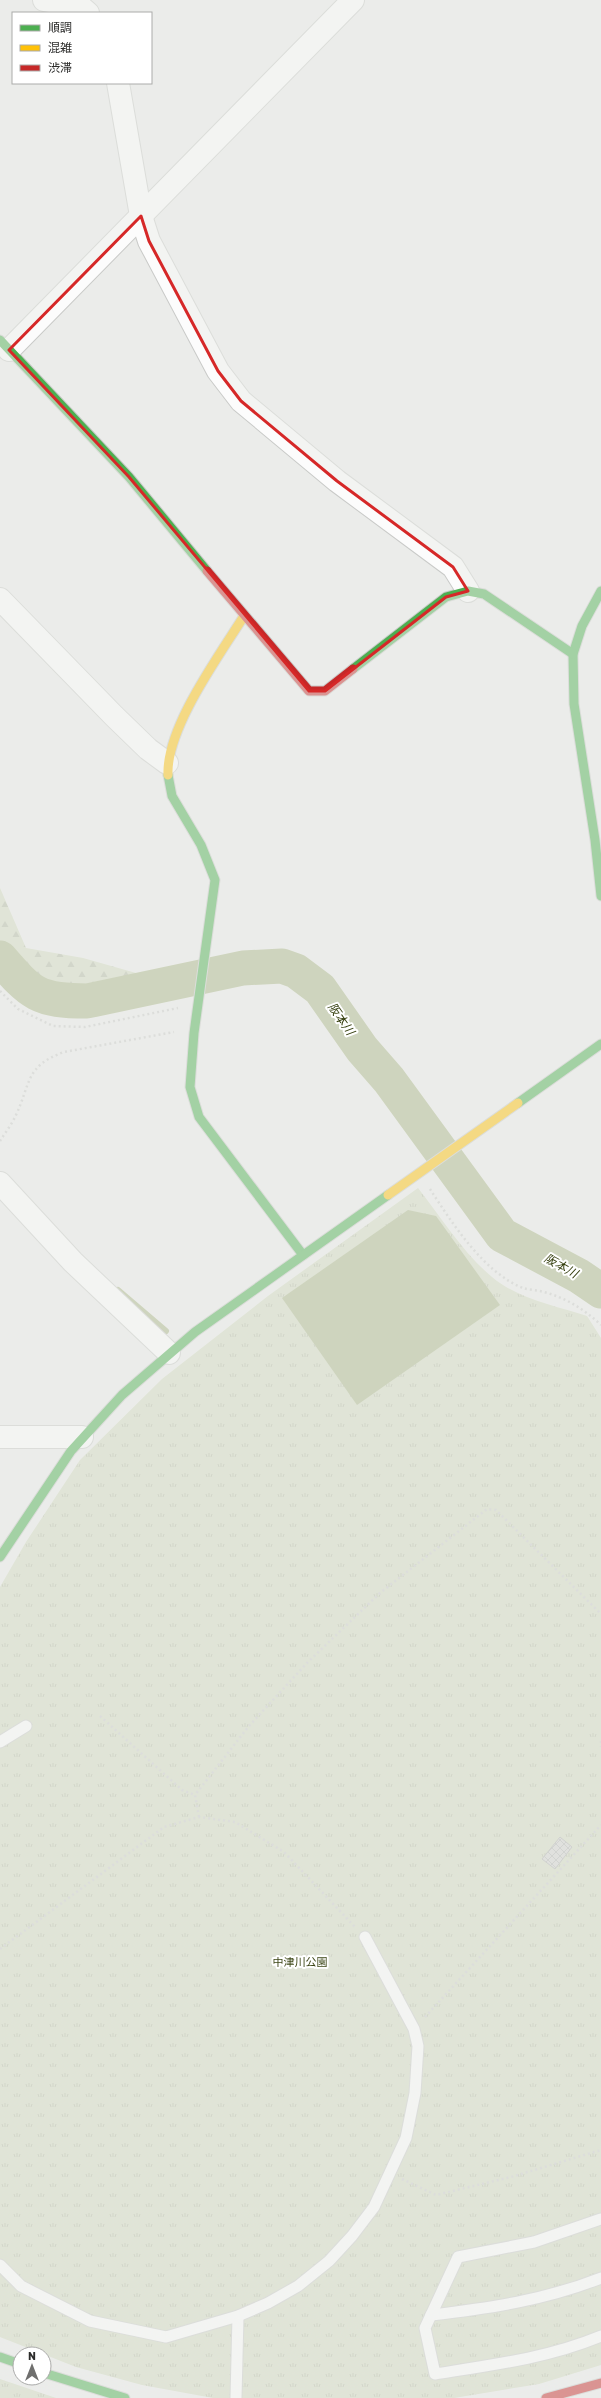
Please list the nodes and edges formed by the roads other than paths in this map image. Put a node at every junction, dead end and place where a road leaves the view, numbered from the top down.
1 (44, 0) edge
2 (353, 0) edge
3 (87, 12) edge
4 (118, 84) edge
5 (141, 216) junction
6 (4, 345) edge
7 (468, 591) junction
8 (601, 591) edge
9 (0, 599) edge
10 (244, 616) junction
11 (573, 654) junction
12 (167, 763) junction
13 (601, 896) edge
14 (601, 1044) edge
15 (0, 1183) edge
16 (303, 1255) junction
17 (169, 1353) junction
18 (0, 1437) edge
19 (82, 1437) junction
20 (0, 1557) edge
21 (26, 1726) dead end
22 (0, 1742) edge
23 (365, 1937) road end
24 (601, 2219) edge
25 (0, 2265) edge
26 (601, 2278) edge
27 (431, 2315) junction
28 (238, 2316) junction
29 (601, 2336) edge
30 (0, 2357) edge
31 (12, 2361) edge
32 (52, 2375) edge
33 (601, 2383) edge
34 (561, 2397) edge
35 (125, 2398) edge
36 (236, 2398) edge
37 (546, 2398) edge

1 - 3 street
2 - 5 street
4 - 5 street
5 - 6 street
5 - 7 street
6 - 10 street
7 - 10 street
7 - 11 street
8 - 11 street
9 - 12 street
10 - 12 street
11 - 13 street
12 - 16 street
14 - 16 street
15 - 17 street
16 - 17 street
17 - 19 street
18 - 19 street
19 - 20 street
21 - 22 lane
23 - 28 lane
24 - 27 lane
25 - 28 lane
26 - 27 lane
27 - 29 lane
28 - 36 lane
30 - 31 street
32 - 35 street
33 - 34 street
34 - 37 street

